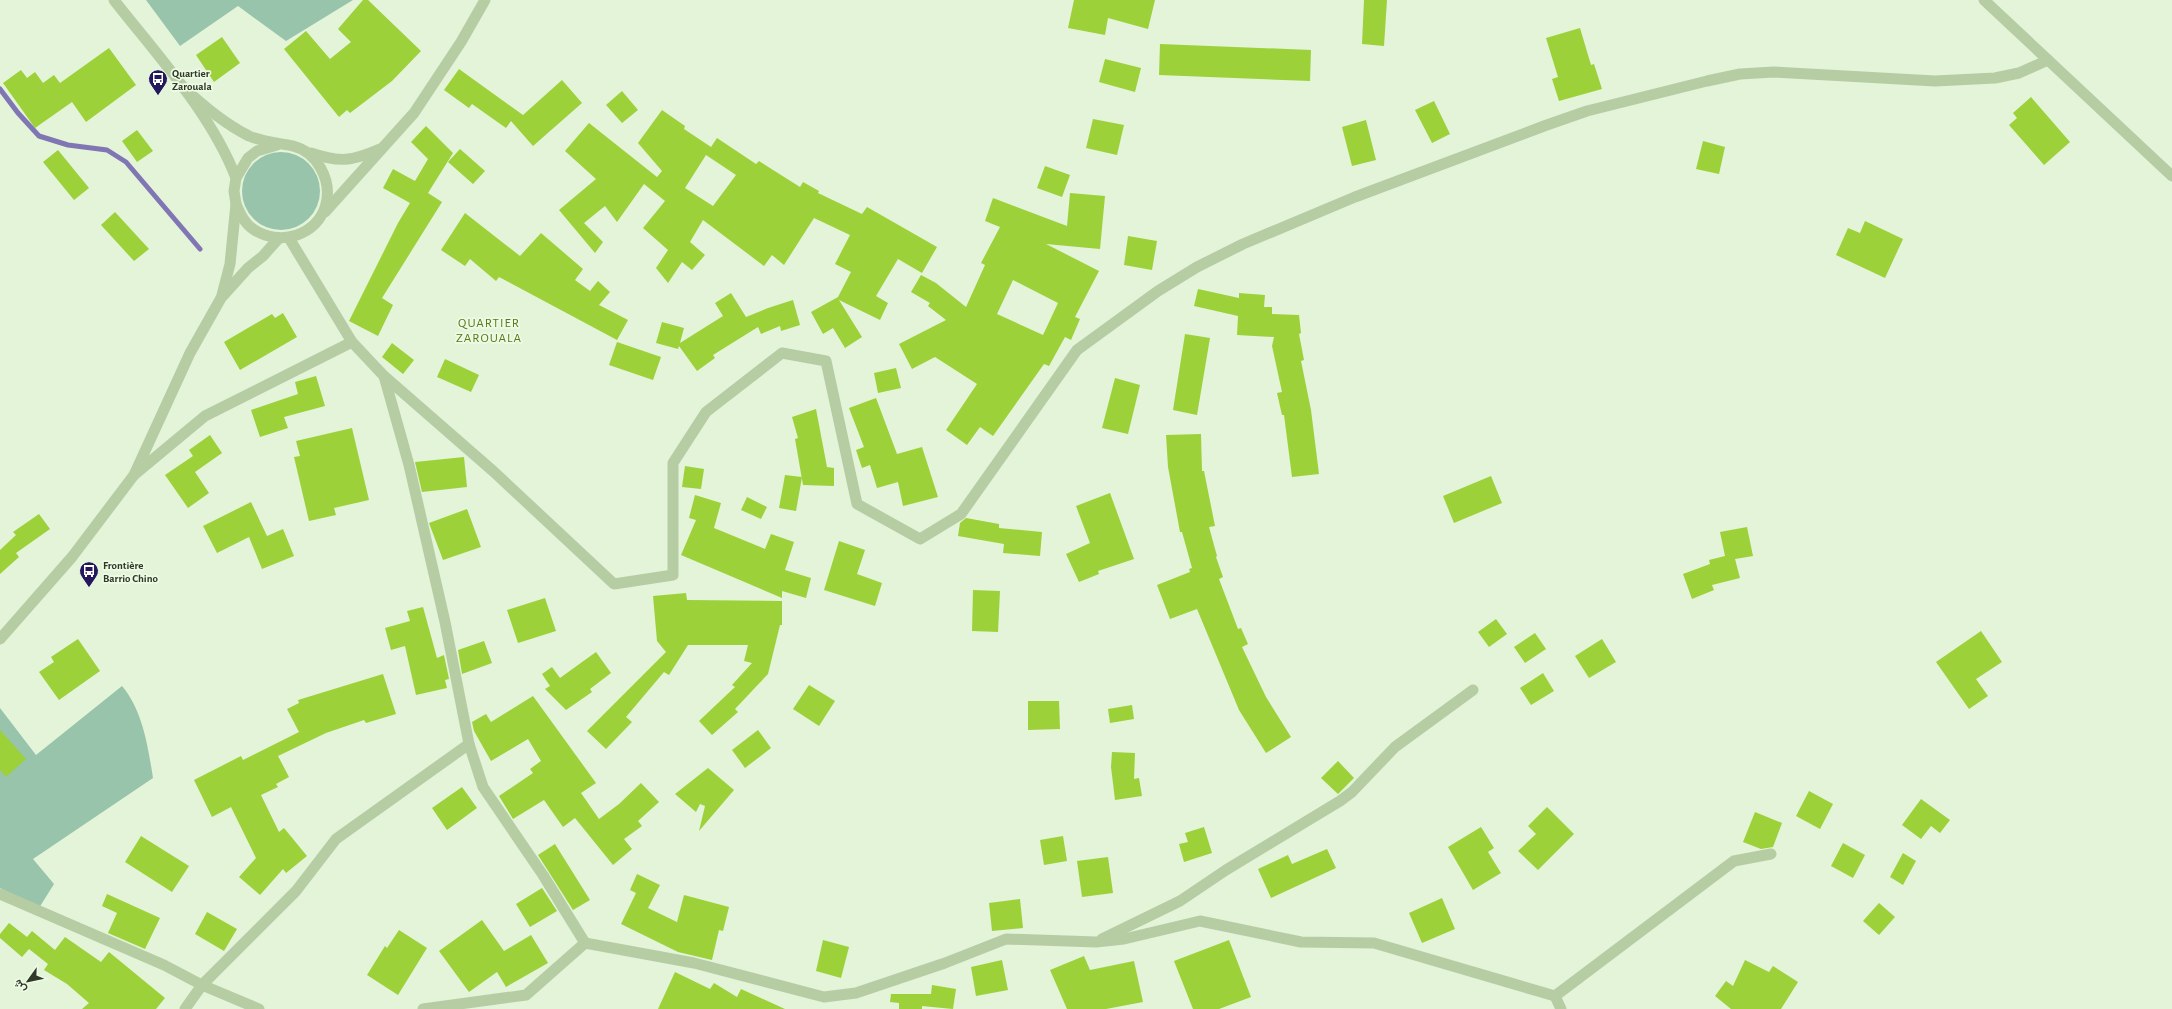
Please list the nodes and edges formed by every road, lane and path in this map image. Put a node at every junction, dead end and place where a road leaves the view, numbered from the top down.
1 (114, 0) edge
2 (485, 0) edge
3 (1984, 0) edge
4 (2048, 60) junction
5 (181, 86) junction
6 (279, 144) junction
7 (294, 146) junction
8 (383, 148) junction
9 (2172, 176) edge
10 (236, 178) junction
11 (236, 204) junction
12 (320, 217) junction
13 (284, 238) junction
14 (221, 298) junction
15 (352, 342) junction
16 (384, 376) junction
17 (134, 475) junction
18 (0, 639) edge
19 (1473, 690) dead end
20 (469, 744) junction
21 (1771, 854) dead end
22 (0, 894) edge
23 (1096, 942) junction
24 (585, 943) junction
25 (202, 985) junction
26 (1555, 996) junction
27 (185, 1009) edge
28 (259, 1009) edge
29 (423, 1009) edge
30 (1561, 1009) edge

1 - 5 street
2 - 8 street
3 - 4 street
4 - 9 street
4 - 16 street
5 - 6 street
5 - 10 street
6 - 7 street
6 - 10 street
7 - 8 street
7 - 12 street
8 - 12 street
10 - 11 street
11 - 13 street
11 - 14 street
12 - 13 street
13 - 14 street
13 - 15 street
14 - 17 street
15 - 16 street
15 - 17 street
16 - 20 street
17 - 18 street
19 - 23 street
20 - 24 street
20 - 25 street
21 - 26 street
22 - 25 street
23 - 24 street
23 - 26 street
24 - 29 street
25 - 27 street
25 - 28 street
26 - 30 street

